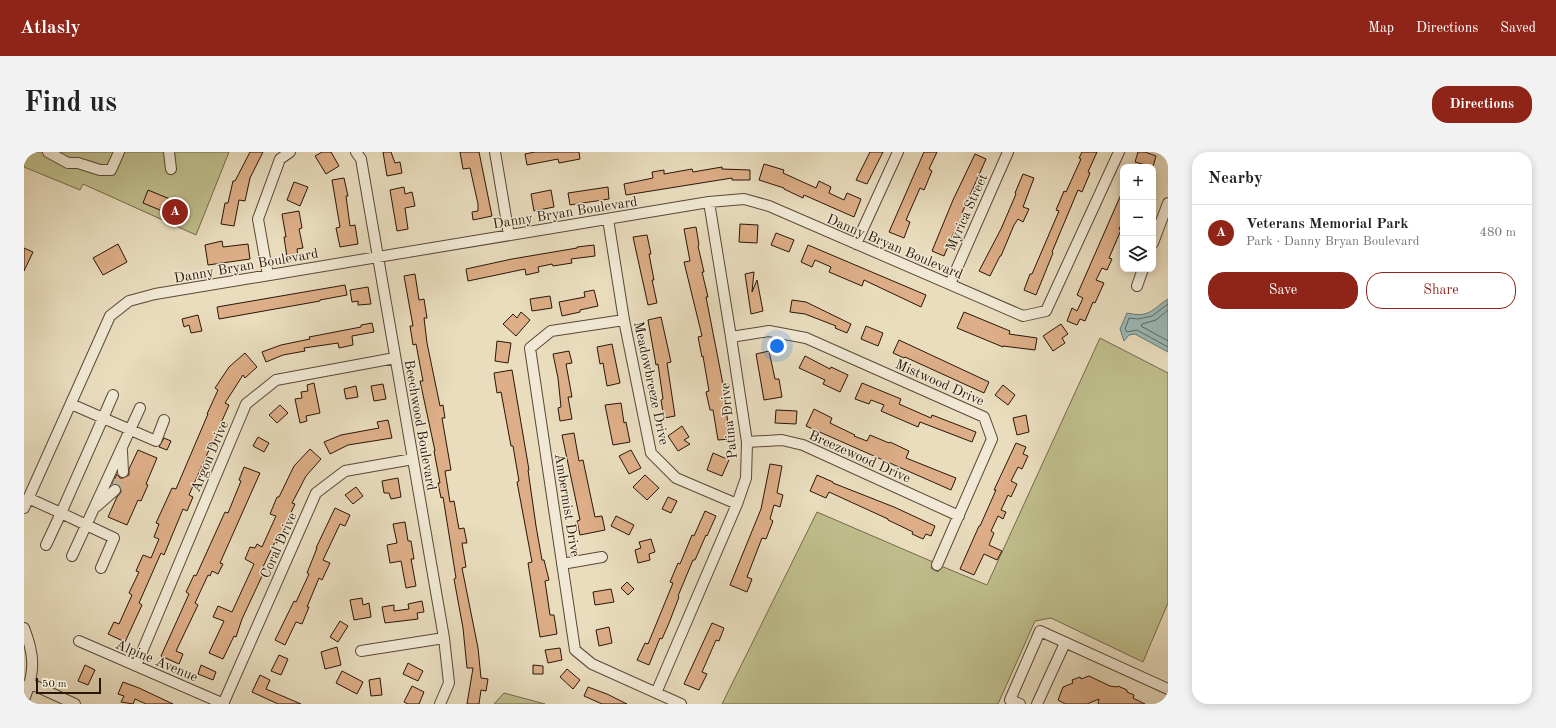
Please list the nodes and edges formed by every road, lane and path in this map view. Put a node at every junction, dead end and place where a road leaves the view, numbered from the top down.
1 (48, 152) edge
2 (119, 152) edge
3 (169, 152) edge
4 (290, 152) edge
5 (356, 152) edge
6 (496, 152) edge
7 (898, 152) edge
8 (1008, 152) edge
9 (1119, 152) edge
10 (171, 169) dead end
11 (709, 202) junction
12 (1168, 203) edge
13 (608, 219) junction
14 (509, 235) junction
15 (1156, 236) edge
16 (856, 244) junction
17 (378, 257) junction
18 (1142, 272) edge
19 (268, 275) junction
20 (950, 284) junction
21 (1137, 286) dead end
22 (624, 320) junction
23 (731, 337) junction
24 (395, 358) junction
25 (113, 395) dead end
26 (71, 404) junction
27 (140, 408) dead end
28 (103, 418) junction
29 (164, 420) dead end
30 (130, 429) junction
31 (747, 442) junction
32 (122, 447) junction
33 (413, 459) junction
34 (123, 472) tunnel mouth
35 (115, 490) tunnel mouth
36 (28, 498) junction
37 (737, 504) junction
38 (24, 508) edge
39 (94, 509) junction
40 (61, 513) junction
41 (959, 516) junction
42 (87, 525) junction
43 (46, 545) dead end
44 (72, 556) dead end
45 (602, 557) dead end
46 (562, 564) junction
47 (937, 565) dead end
48 (101, 568) dead end
49 (24, 628) edge
50 (444, 638) junction
51 (79, 641) dead end
52 (1066, 643) junction
53 (361, 651) dead end
54 (136, 666) junction
55 (29, 683) junction
56 (1168, 689) edge
57 (656, 693) junction
58 (24, 700) edge
59 (75, 704) edge
60 (224, 704) edge
61 (440, 704) edge
62 (680, 704) edge
63 (1020, 704) edge
64 (1037, 704) edge

1 - 2 street
3 - 10 street
4 - 19 street
5 - 17 street, Beechwood Boulevard
6 - 14 street
7 - 16 street
8 - 20 street, Myrica Street
9 - 20 street, Danny Bryan Boulevard
11 - 13 street, Danny Bryan Boulevard
11 - 16 street, Danny Bryan Boulevard
11 - 23 street, Patina Drive
12 - 15 street
13 - 14 street, Danny Bryan Boulevard
13 - 22 street, Meadowbreeze Drive
14 - 17 street, Danny Bryan Boulevard
16 - 20 street, Danny Bryan Boulevard
17 - 19 street, Danny Bryan Boulevard
17 - 24 street, Beechwood Boulevard
18 - 21 street
19 - 26 street, Danny Bryan Boulevard
22 - 37 street, Meadowbreeze Drive
22 - 46 street, Ambermist Drive
23 - 31 street, Patina Drive
23 - 41 street, Mistwood Drive
24 - 33 street, Beechwood Boulevard
24 - 54 street, Argon Drive
25 - 28 street
26 - 28 street
26 - 36 street, Danny Bryan Boulevard
27 - 30 street
28 - 30 street
28 - 40 street
29 - 30 street
30 - 32 street
31 - 37 street, Patina Drive
31 - 41 street, Breezewood Drive
32 - 34 street
32 - 39 street
33 - 50 street, Beechwood Boulevard
33 - 60 street, Coral Drive
35 - 39 street
36 - 38 street, Danny Bryan Boulevard
36 - 40 street
37 - 57 street, Patina Drive
39 - 42 street
40 - 42 street
40 - 43 street
41 - 47 street, Mistwood Drive
42 - 44 street
42 - 48 street
45 - 46 street
46 - 57 street, Ambermist Drive
49 - 55 street
50 - 53 street
50 - 61 street, Beechwood Boulevard
51 - 54 street, Alpine Avenue
52 - 56 street
52 - 63 street
52 - 64 street
54 - 60 street, Alpine Avenue
55 - 58 street
55 - 59 street
57 - 62 street, Ambermist Drive

